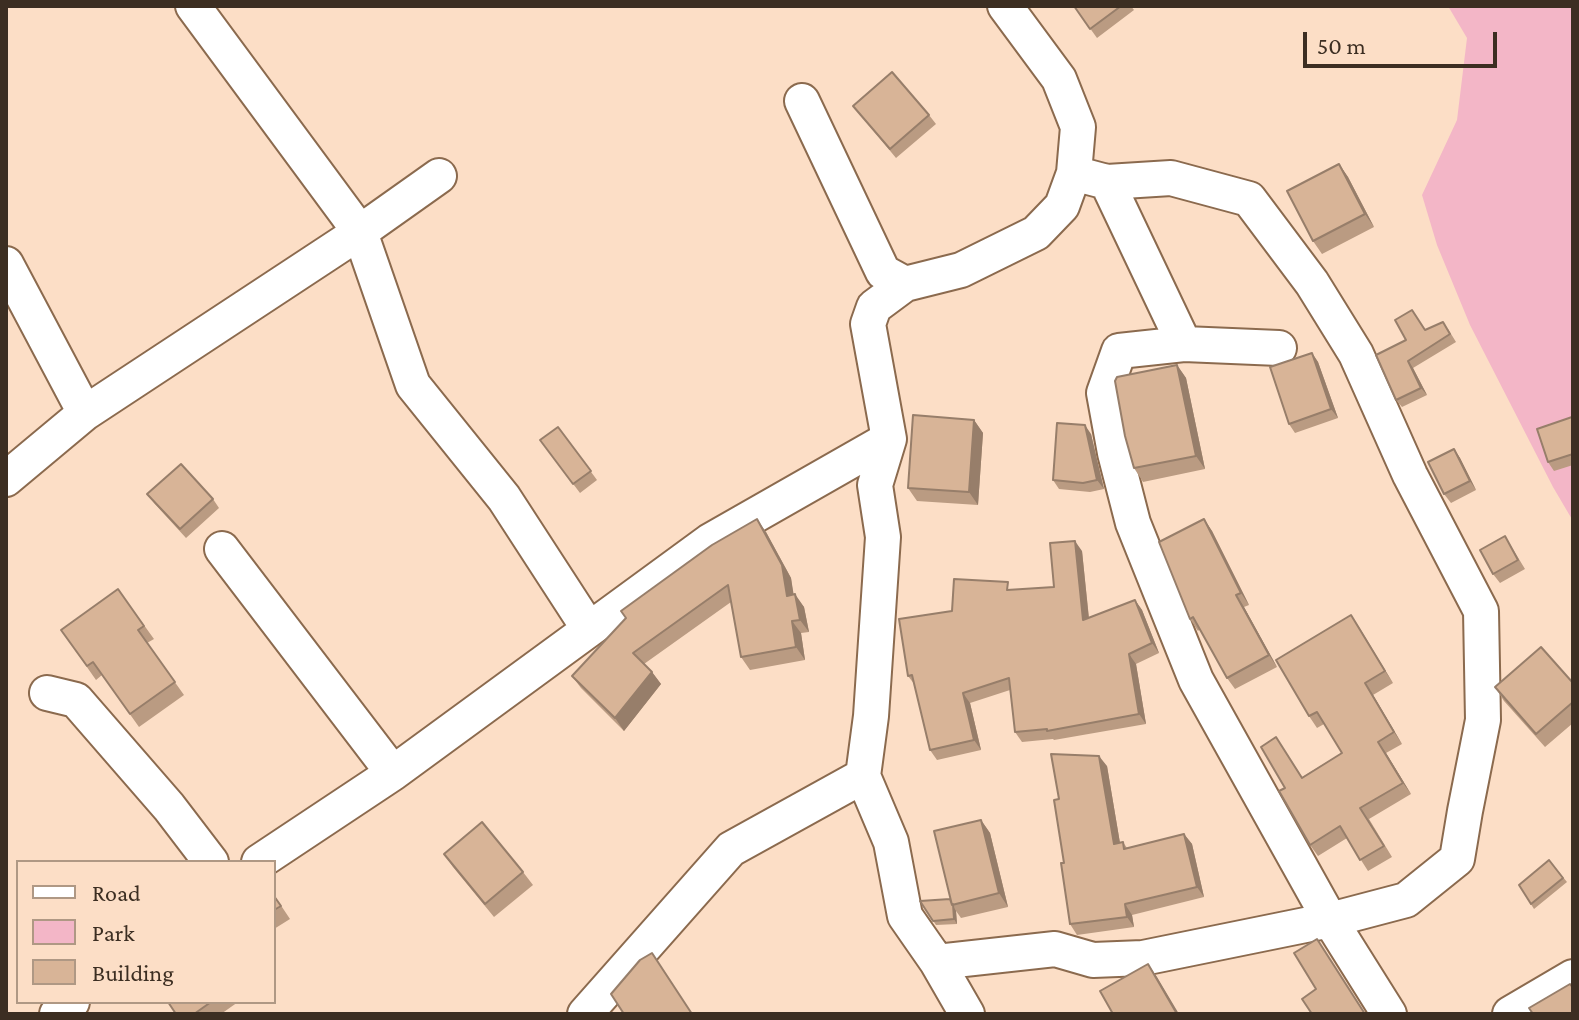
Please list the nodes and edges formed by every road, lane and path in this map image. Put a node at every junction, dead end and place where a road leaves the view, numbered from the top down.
1 (193, 6) edge
2 (1005, 6) edge
3 (802, 101) dead end
4 (1074, 173) junction
5 (439, 176) dead end
6 (1107, 182) junction
7 (360, 232) junction
8 (6, 264) edge
9 (905, 284) junction
10 (1184, 344) junction
11 (1279, 348) dead end
12 (85, 413) junction
13 (889, 439) junction
14 (6, 479) edge
15 (222, 549) dead end
16 (589, 629) junction
17 (47, 693) dead end
18 (393, 773) junction
19 (863, 776) junction
20 (209, 860) edge
21 (262, 860) edge
22 (1330, 920) junction
23 (937, 962) junction
24 (1573, 977) edge
25 (585, 1014) edge
26 (967, 1014) edge
27 (1389, 1014) edge
28 (1510, 1014) edge

1 - 7 street
2 - 4 street
3 - 9 street
4 - 6 street
4 - 9 street
5 - 7 street
6 - 10 street
6 - 22 street
7 - 12 street
7 - 16 street
8 - 12 street
9 - 13 street
10 - 11 street
10 - 22 street
12 - 14 street
13 - 16 street
13 - 19 street
15 - 18 street
16 - 18 street
17 - 20 street
18 - 21 street
19 - 23 street
19 - 25 street
22 - 23 street
22 - 27 street
23 - 26 street
24 - 28 street

